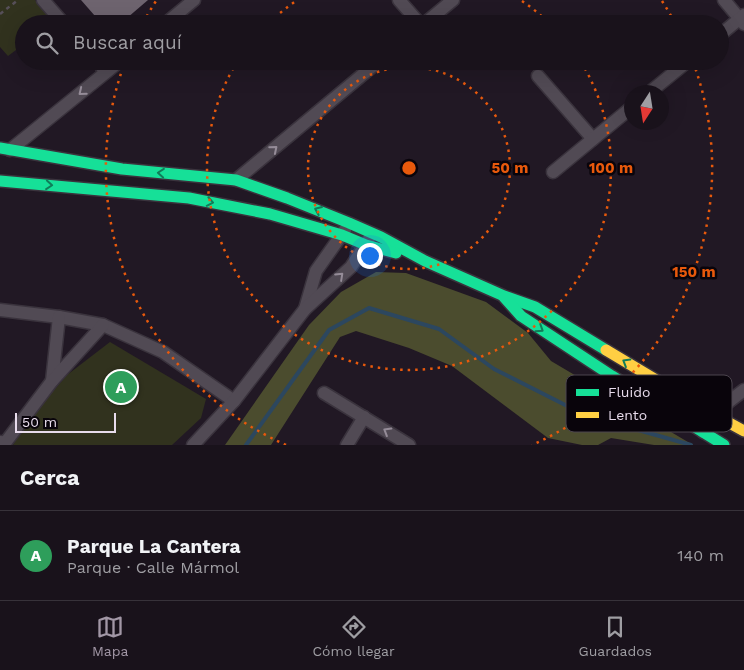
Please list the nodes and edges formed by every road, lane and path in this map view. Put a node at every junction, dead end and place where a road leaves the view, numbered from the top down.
1 (18, 0) edge
2 (44, 0) edge
3 (194, 0) edge
4 (398, 0) edge
5 (453, 0) edge
6 (724, 0) edge
7 (0, 14) edge
8 (56, 15) edge
9 (176, 15) edge
10 (412, 15) edge
11 (435, 15) edge
12 (743, 19) edge
13 (729, 29) edge
14 (109, 70) edge
15 (368, 70) edge
16 (677, 70) edge
17 (106, 72) joint
18 (538, 76) dead end
19 (659, 85) edge
20 (624, 113) edge
21 (592, 139) junction
22 (5, 149) edge
23 (553, 172) dead end
24 (236, 180) junction
25 (0, 181) edge
26 (349, 223) junction
27 (372, 234) junction
28 (342, 236) junction
29 (366, 245) junction
30 (425, 261) junction
31 (504, 296) junction
32 (305, 309) junction
33 (0, 310) edge
34 (59, 317) junction
35 (102, 325) junction
36 (610, 375) edge
37 (648, 375) edge
38 (52, 381) junction
39 (744, 390) edge
40 (324, 393) dead end
41 (732, 399) edge
42 (234, 401) junction
43 (364, 418) junction
44 (732, 424) edge
45 (744, 431) edge
46 (703, 432) edge
47 (3, 442) edge
48 (193, 445) edge
49 (347, 445) edge
50 (409, 445) edge
51 (724, 445) edge

1 - 7 path
2 - 8 street
3 - 9 street
4 - 10 street
5 - 11 street
6 - 12 street
12 - 13 street
14 - 17 street
24 -> 15 street
16 - 19 street
17 -> 22 street
18 - 21 street
20 - 21 street
21 - 23 street
24 -> 22 street
26 -> 24 street
25 -> 28 street
26 - 27 street
26 - 28 street
27 - 29 street
27 - 30 street
28 - 29 street
28 - 32 street
29 - 30 street
32 -> 29 street
30 - 31 street
31 -> 36 street
37 -> 31 street
32 - 42 street
33 - 34 street
34 - 35 street
34 - 38 street
35 - 38 street
35 - 42 street
38 - 47 street
39 - 41 street
40 - 43 street
42 - 48 street
43 - 49 street
50 -> 43 street
44 - 45 street
46 - 51 street

